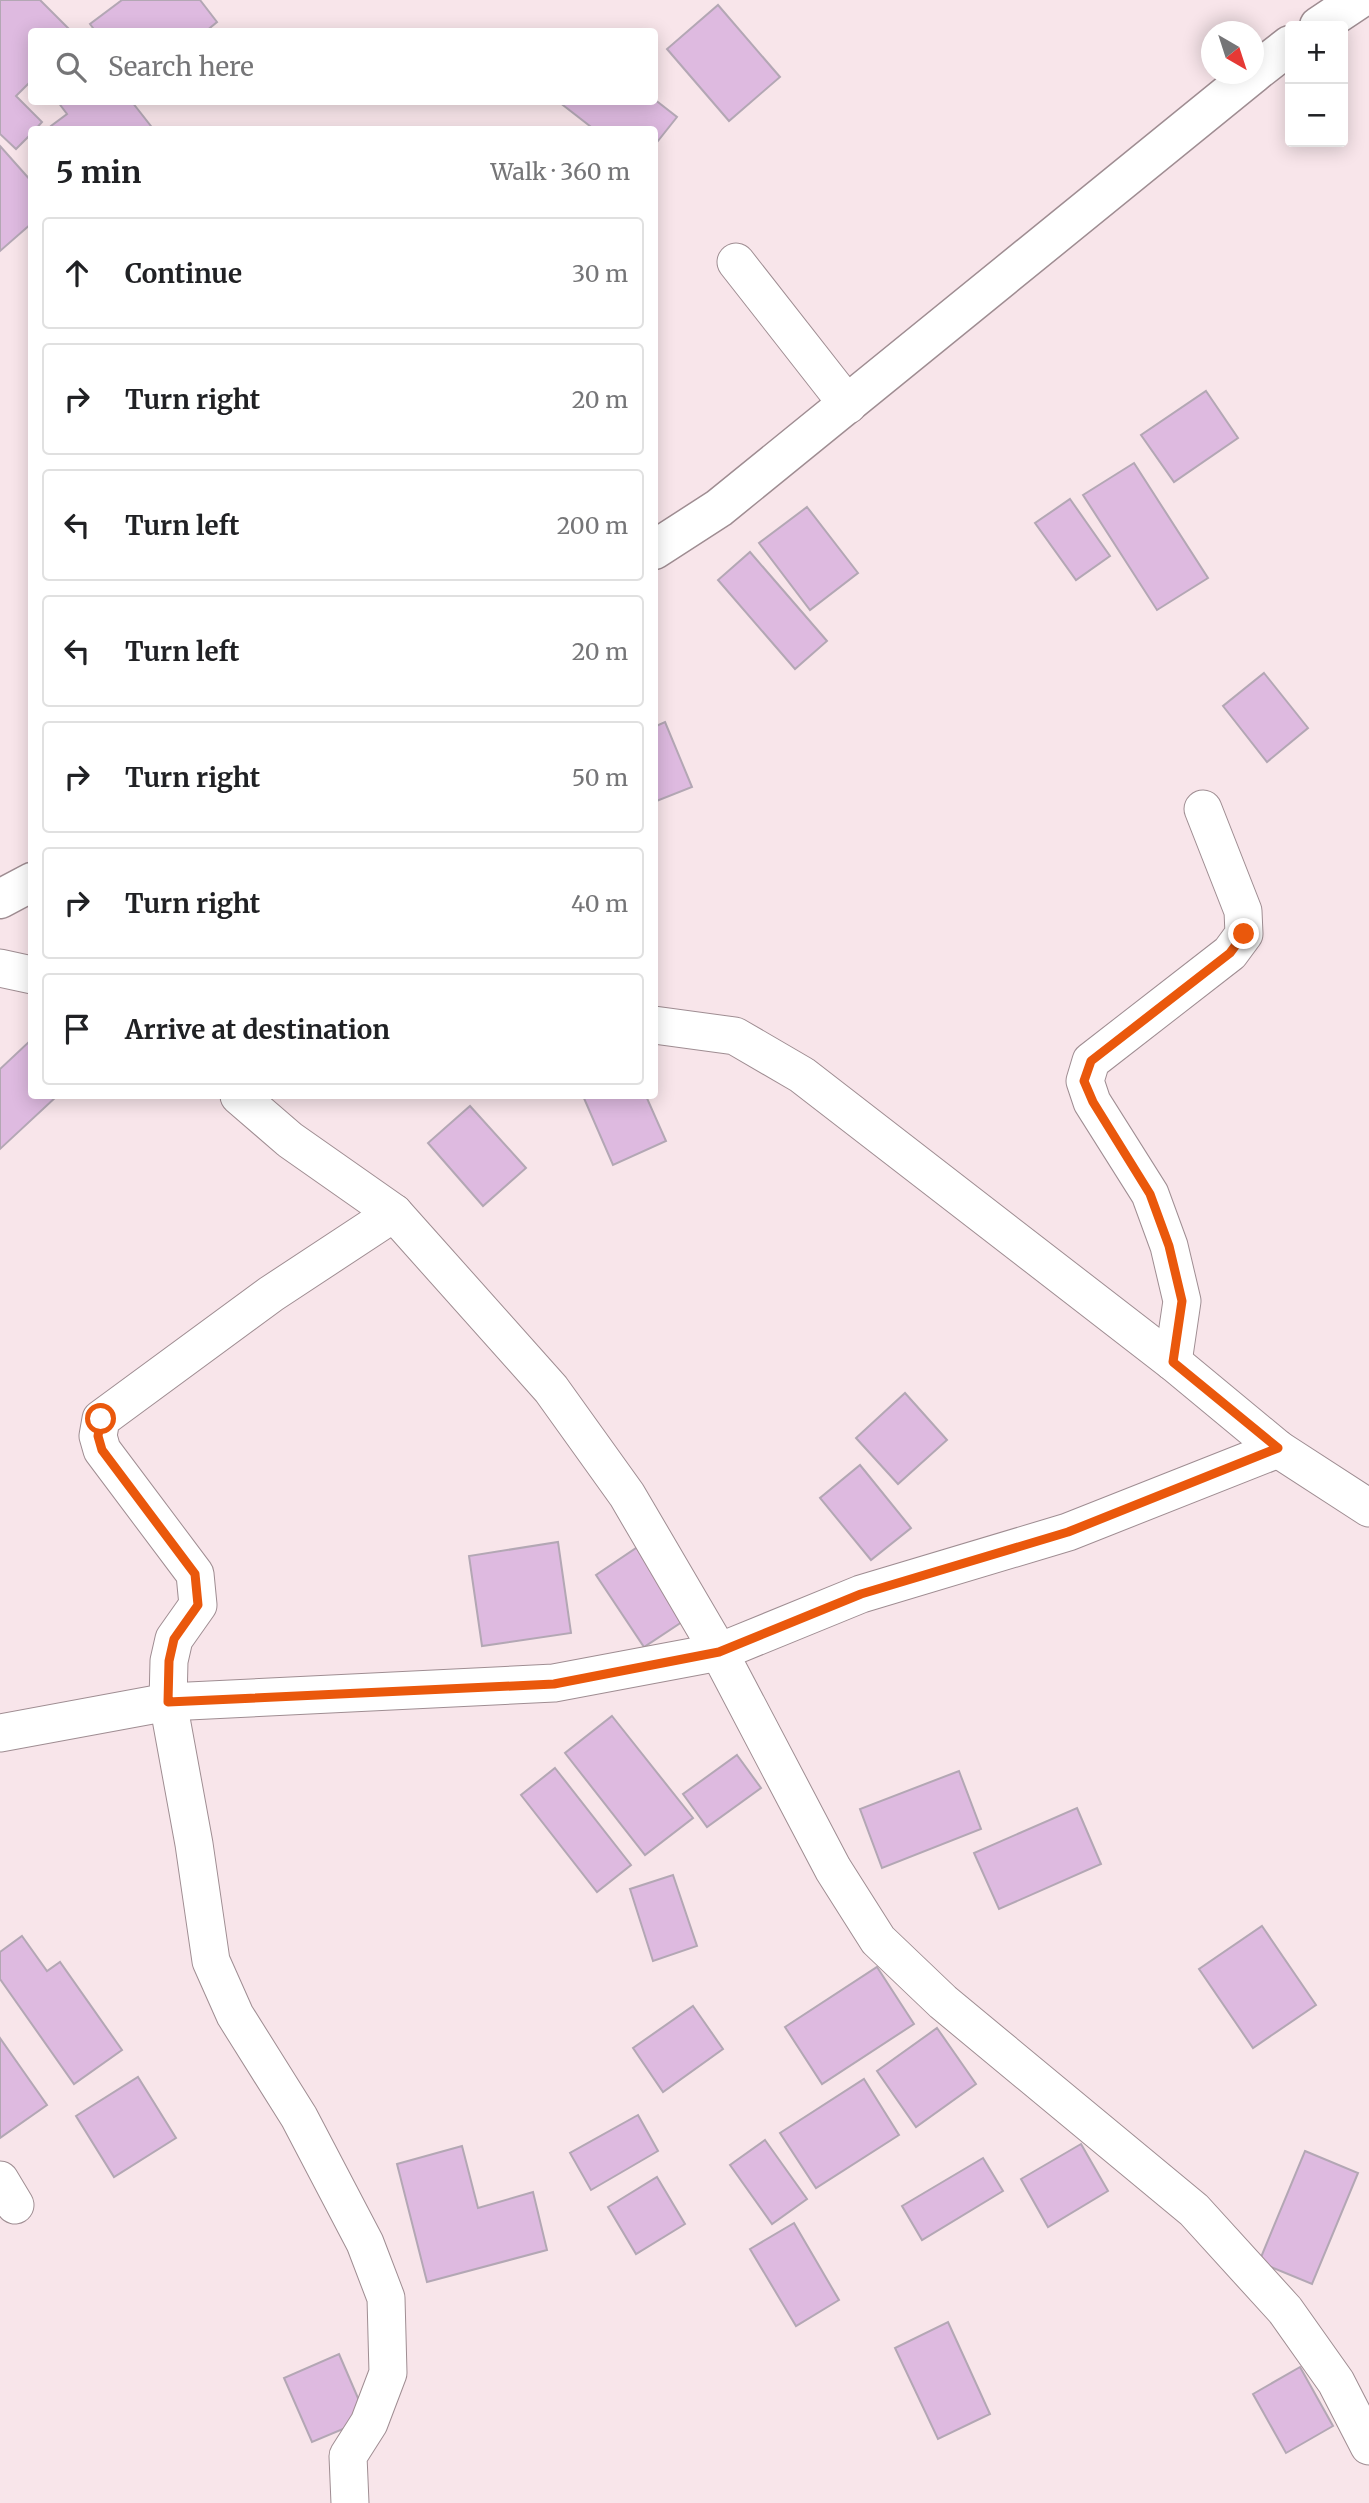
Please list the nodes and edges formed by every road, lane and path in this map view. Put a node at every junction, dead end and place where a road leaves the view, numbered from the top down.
1 (1358, 0) edge
2 (1326, 21) edge
3 (1285, 49) edge
4 (1264, 65) edge
5 (1240, 84) edge
6 (736, 262) dead end
7 (848, 405) junction
8 (658, 547) edge
9 (1203, 809) dead end
10 (28, 884) edge
11 (0, 899) edge
12 (0, 968) edge
13 (28, 974) edge
14 (658, 1026) edge
15 (242, 1099) edge
16 (394, 1213) junction
17 (1173, 1362) junction
18 (1278, 1448) junction
19 (1369, 1508) edge
20 (719, 1652) junction
21 (168, 1702) junction
22 (0, 1733) edge
23 (1369, 2446) edge
24 (350, 2503) edge

1 - 2 street
3 - 4 street
5 - 7 street
6 - 7 street
7 - 8 street
9 - 17 street
10 - 11 street
12 - 13 street
14 - 17 street
15 - 16 street
16 - 20 street
16 - 21 street
17 - 18 street
18 - 19 street
18 - 20 street
20 - 21 street
20 - 23 street
21 - 22 street
21 - 24 street

